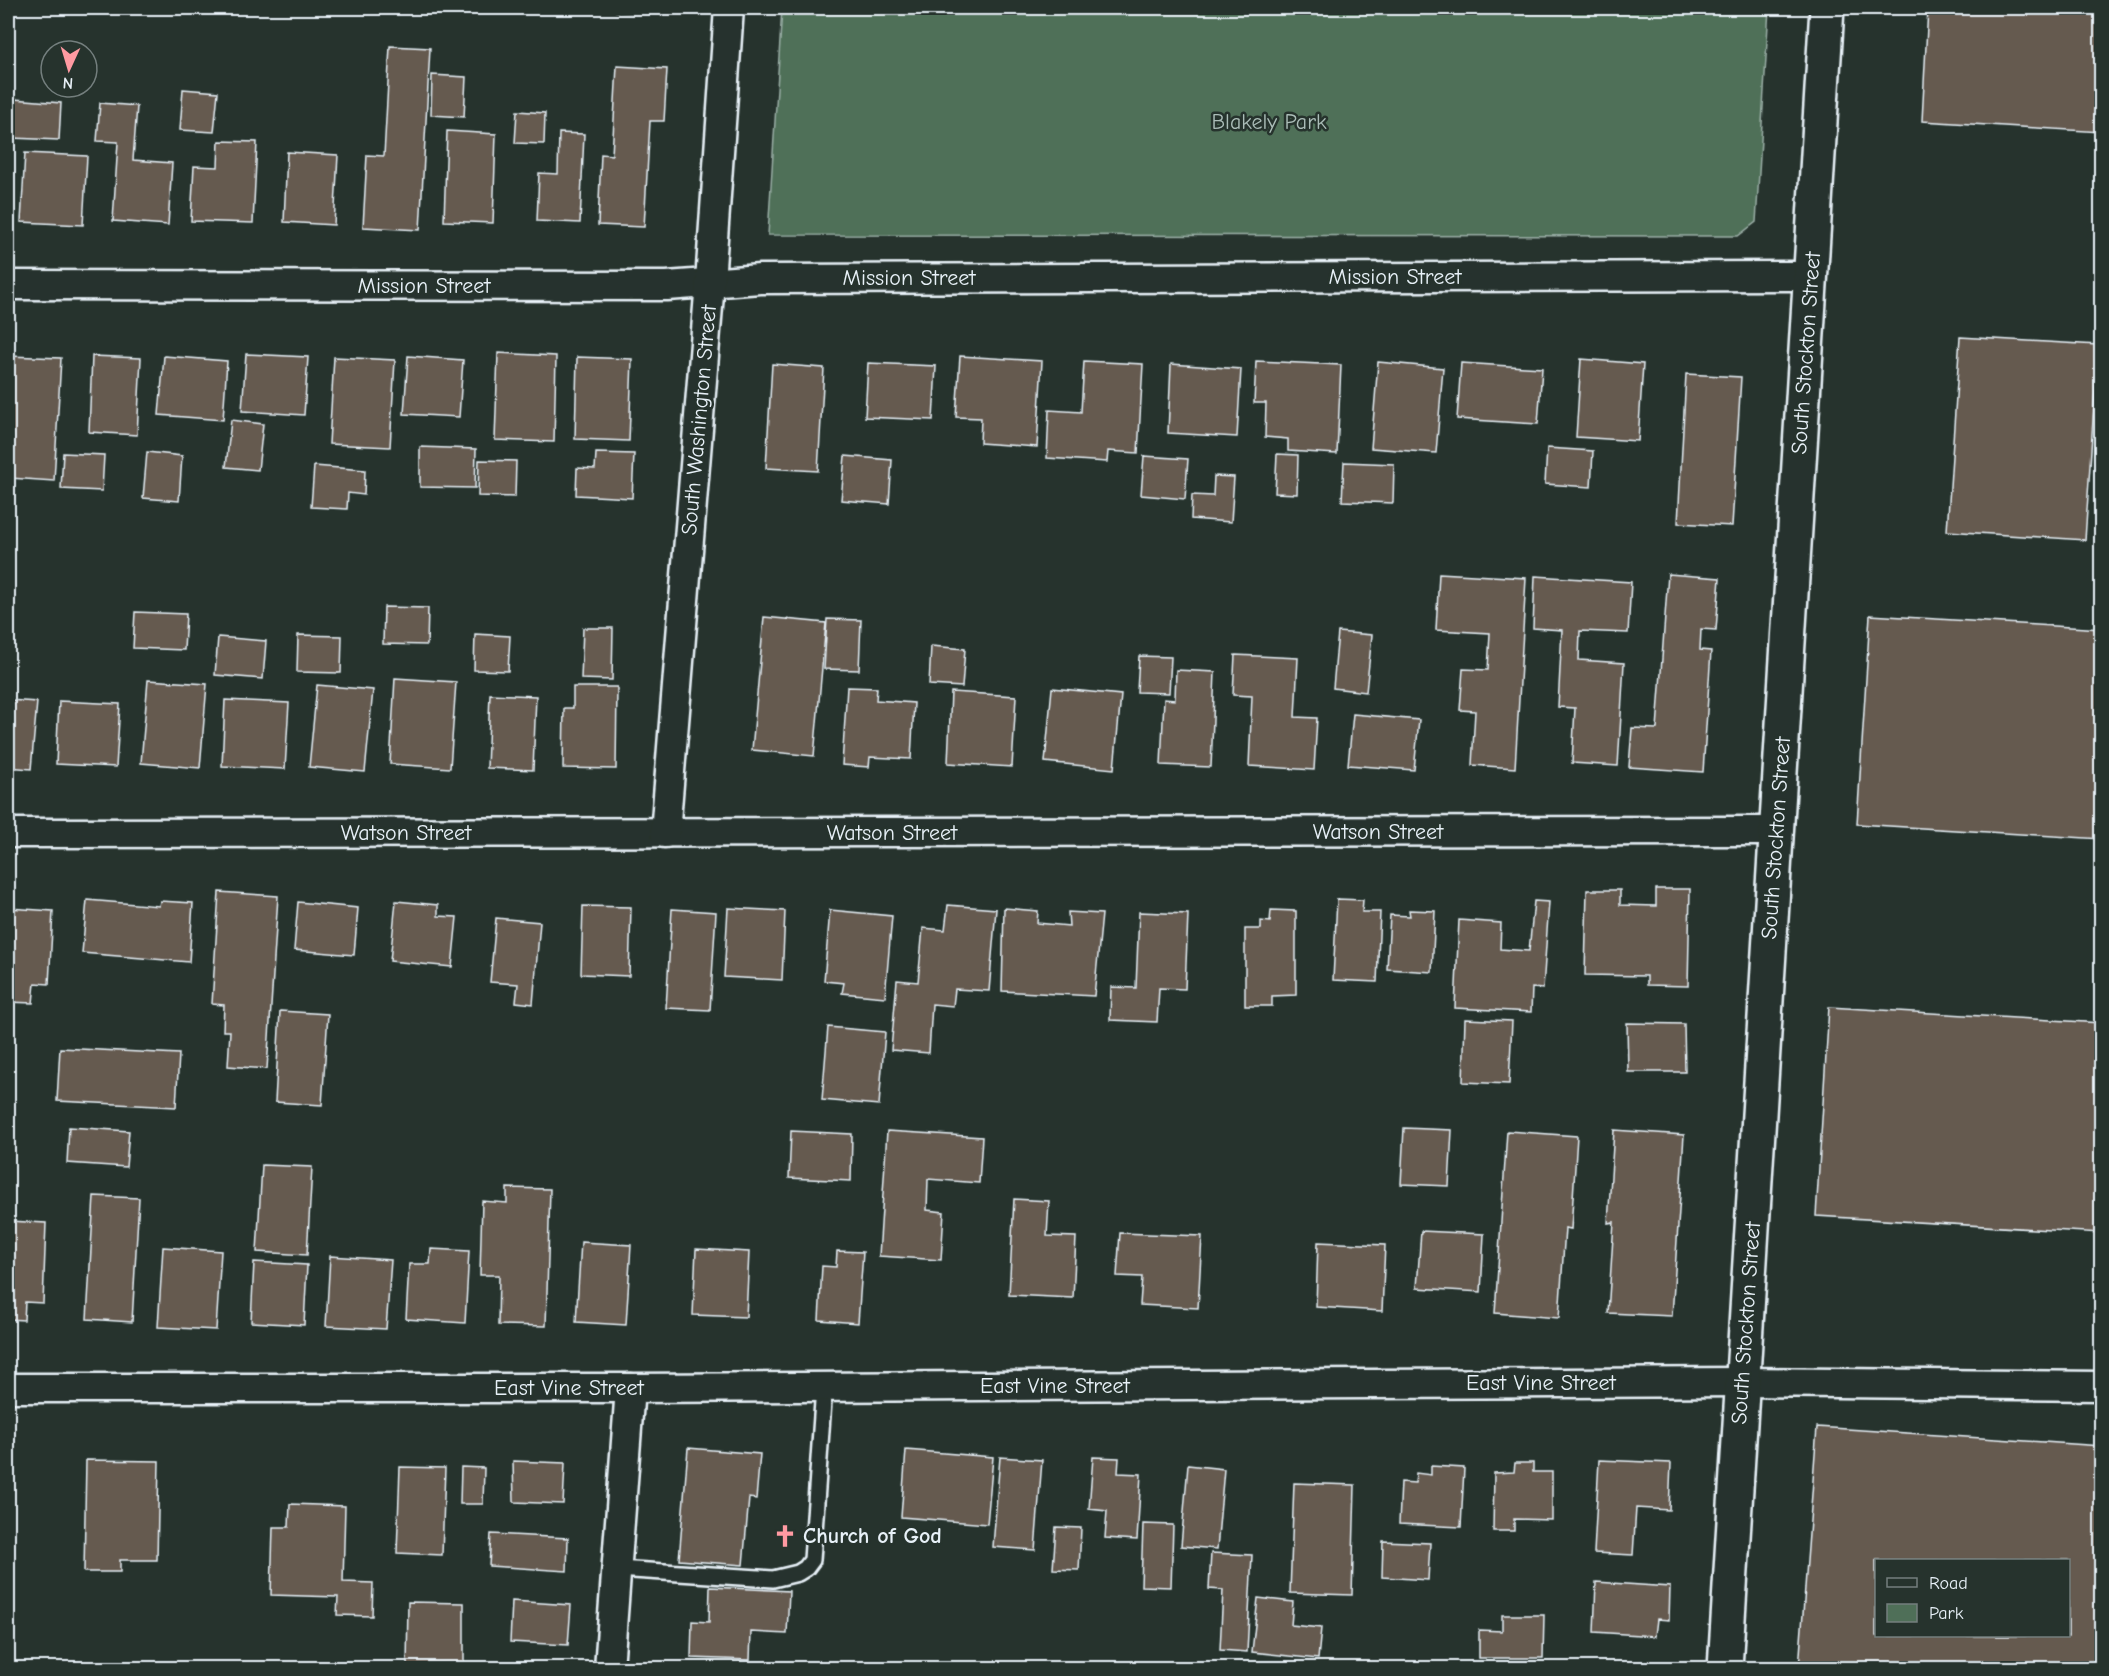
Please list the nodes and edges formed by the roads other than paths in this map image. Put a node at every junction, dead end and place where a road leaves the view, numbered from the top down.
1 (729, 8) edge
2 (1827, 8) edge
3 (1811, 276) junction
4 (710, 282) junction
5 (8, 285) edge
6 (1777, 831) junction
7 (8, 833) edge
8 (665, 833) junction
9 (1743, 1382) junction
10 (2102, 1386) edge
11 (824, 1387) junction
12 (630, 1388) junction
13 (8, 1389) edge
14 (616, 1569) junction
15 (609, 1668) edge
16 (1725, 1668) edge

1 - 4 street, South Washington Street
2 - 3 street, South Stockton Street
3 - 4 street, Mission Street
3 - 6 street, South Stockton Street
4 - 5 street, Mission Street
4 - 8 street, South Washington Street
6 - 8 street, Watson Street
6 - 9 street, South Stockton Street
7 - 8 street, Watson Street
9 - 10 street, East Vine Street
9 - 11 street, East Vine Street
9 - 16 street, South Stockton Street
11 - 12 street, East Vine Street
11 - 14 lane
12 - 13 street, East Vine Street
12 - 14 street
14 - 15 street

